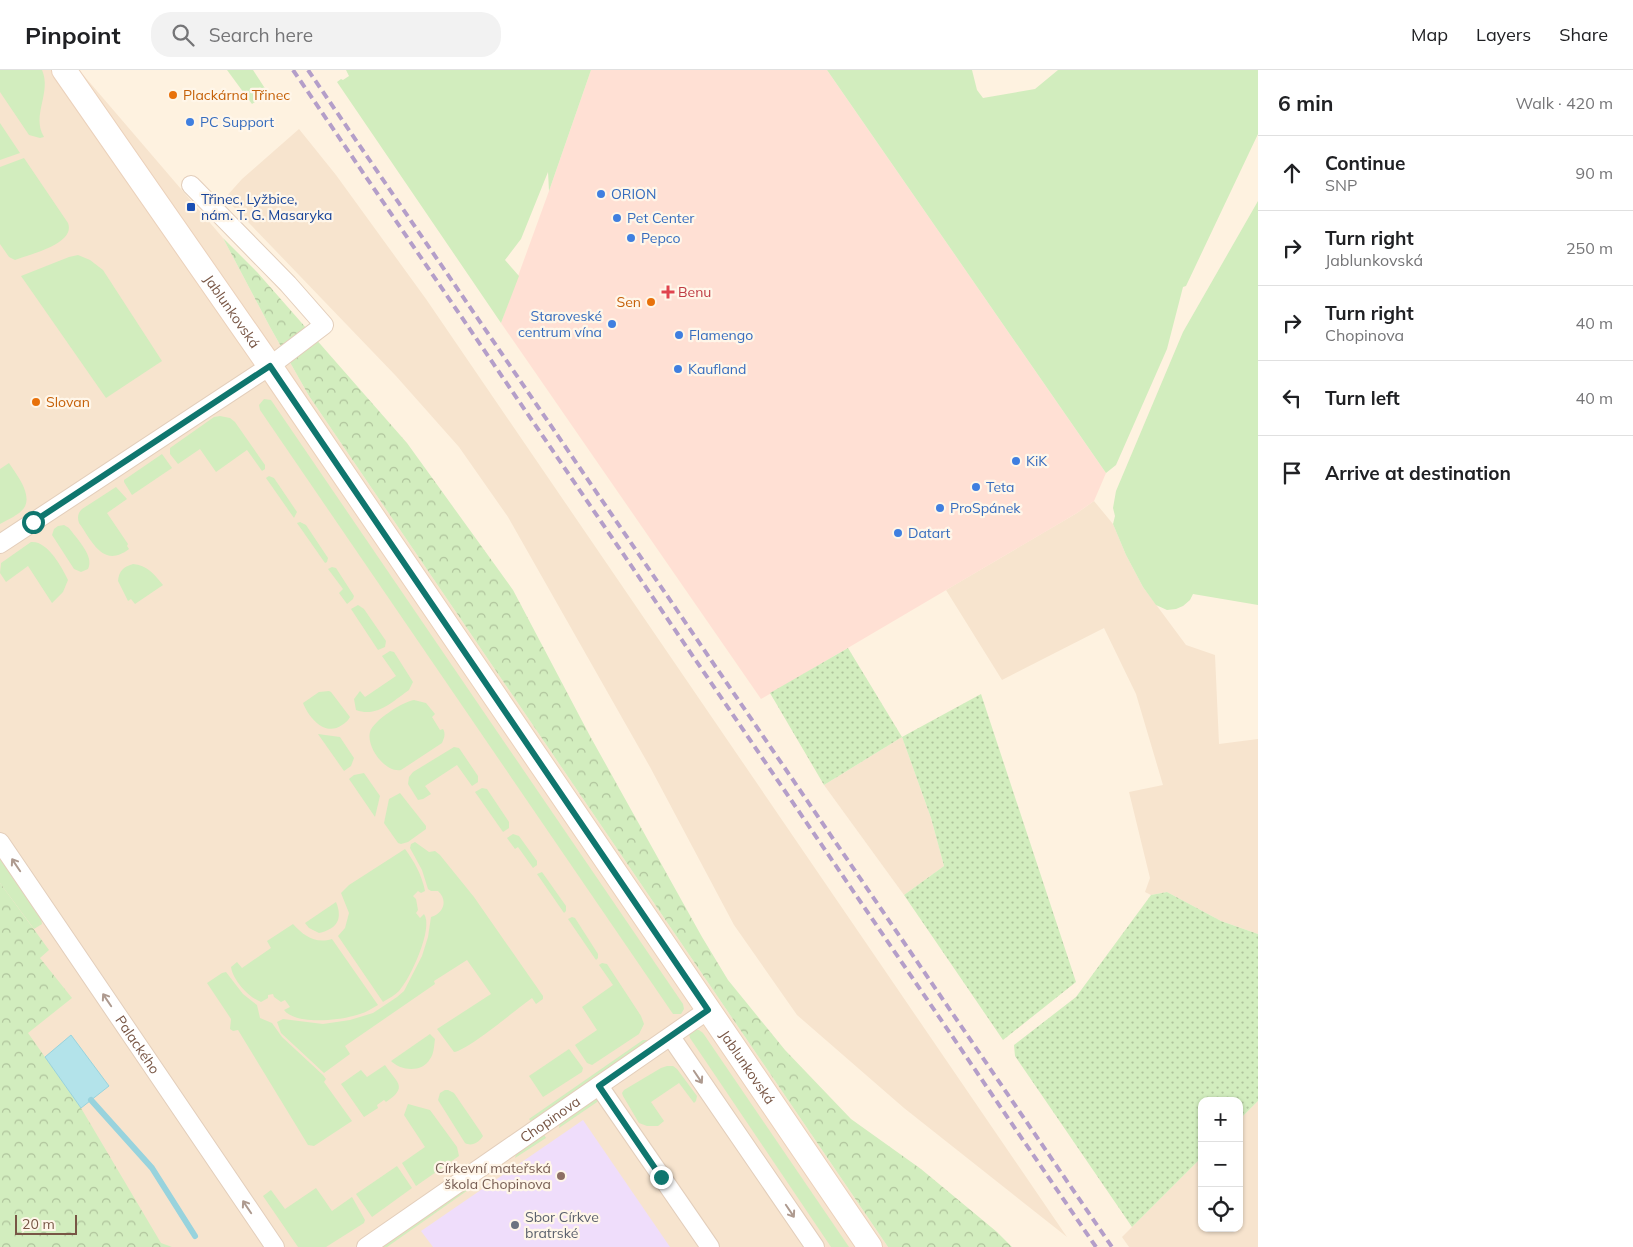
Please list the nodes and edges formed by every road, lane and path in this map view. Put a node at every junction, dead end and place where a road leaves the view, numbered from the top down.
1 (64, 70) edge
2 (191, 185) dead end
3 (270, 366) junction
4 (0, 544) edge
5 (0, 842) edge
6 (708, 1010) junction
7 (671, 1037) junction
8 (599, 1086) junction
9 (372, 1246) edge
10 (275, 1247) edge
11 (710, 1247) edge
12 (815, 1247) edge
13 (870, 1247) edge

1 - 3 main road, Jablunkovská
2 - 3 street
3 - 4 street
3 - 6 main road, Jablunkovská
10 -> 5 street, Palackého
6 - 7 street, Chopinova
6 - 13 main road, Jablunkovská
7 - 8 street, Chopinova
7 -> 12 street
8 - 9 street, Chopinova
8 - 11 street

